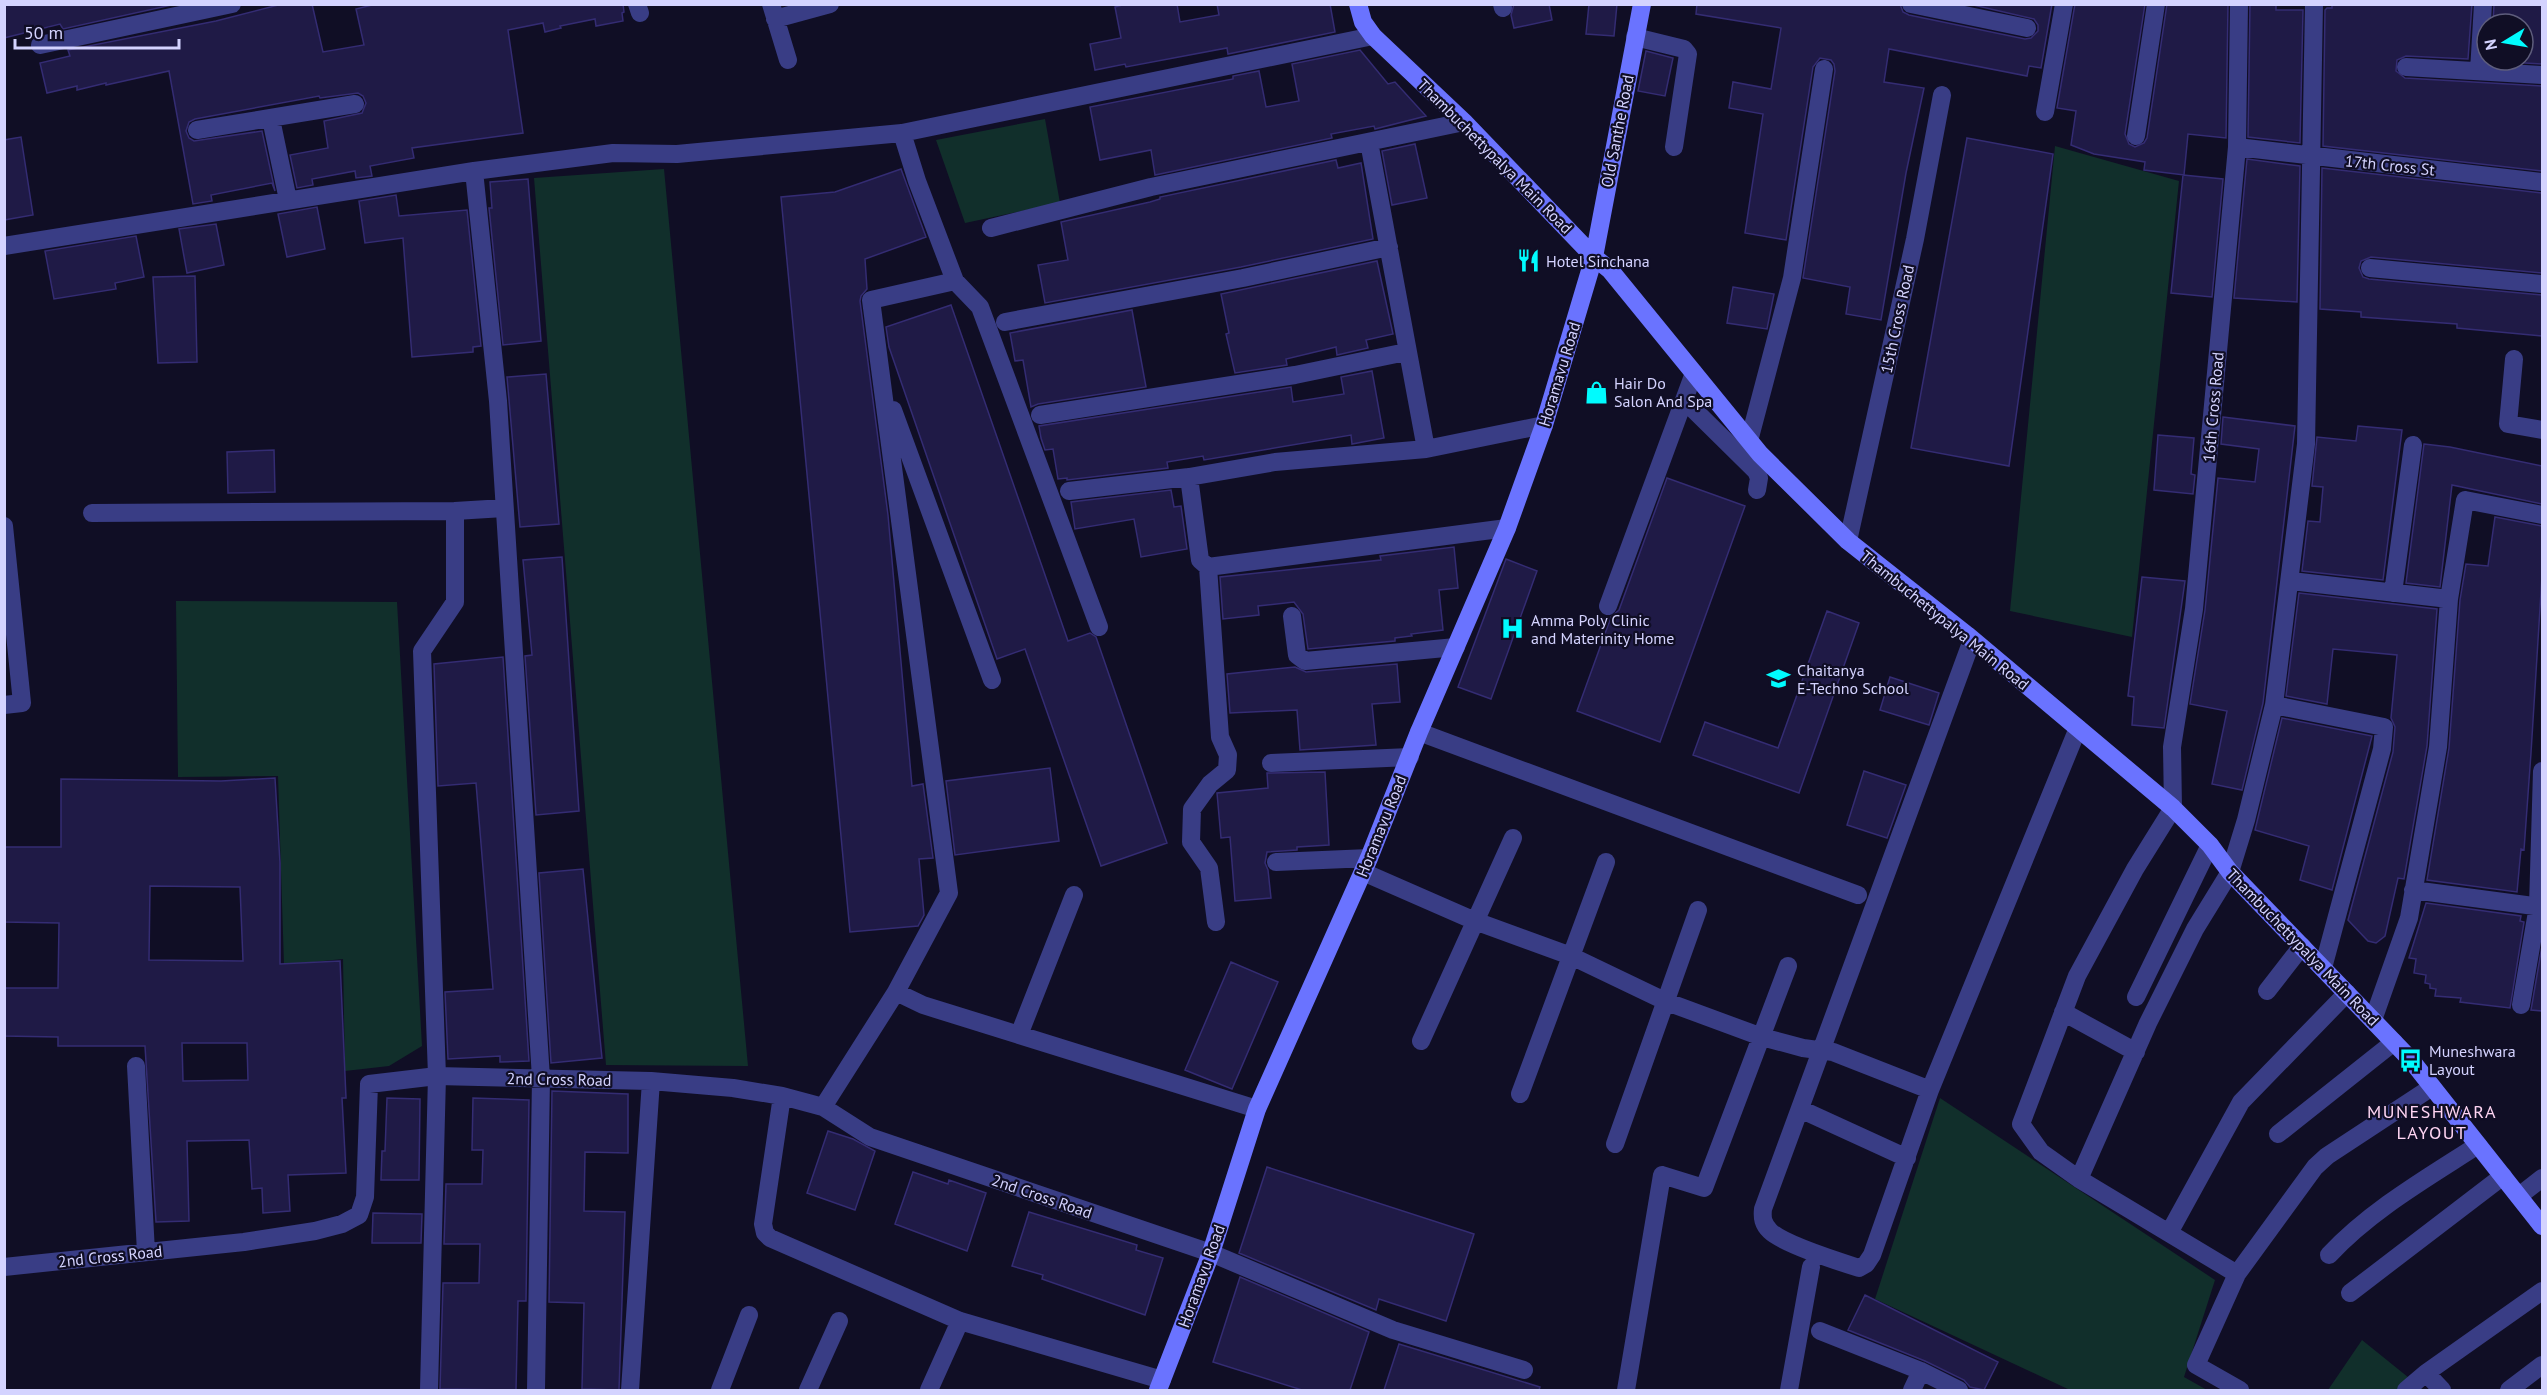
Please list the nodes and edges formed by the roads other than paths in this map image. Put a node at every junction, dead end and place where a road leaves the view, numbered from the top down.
1 (232, 4) edge
2 (830, 4) edge
3 (1358, 4) edge
4 (1642, 4) edge
5 (1911, 4) edge
6 (2064, 4) edge
7 (2156, 4) edge
8 (2239, 4) edge
9 (2314, 4) edge
10 (1981, 11) edge
11 (773, 12) edge
12 (2026, 28) dead end
13 (1373, 36) junction
14 (1635, 37) junction
15 (40, 45) dead end
16 (788, 60) dead end
17 (2406, 67) dead end
18 (1824, 69) dead end
19 (2475, 71) edge
20 (2495, 72) edge
21 (2542, 75) edge
22 (1942, 95) dead end
23 (356, 104) dead end
24 (2045, 112) dead end
25 (271, 119) junction
26 (1464, 122) junction
27 (196, 130) dead end
28 (902, 133) junction
29 (2136, 136) dead end
30 (1369, 142) junction
31 (1674, 147) dead end
32 (2237, 147) junction
33 (2311, 157) junction
34 (474, 171) junction
35 (2542, 182) edge
36 (288, 200) junction
37 (991, 228) dead end
38 (4, 246) edge
39 (1389, 247) junction
40 (1594, 257) junction
41 (2370, 268) dead end
42 (955, 281) junction
43 (2542, 284) edge
44 (1005, 322) dead end
45 (1406, 352) junction
46 (2514, 359) dead end
47 (1694, 373) junction
48 (881, 377) junction
49 (1684, 400) junction
50 (1040, 415) dead end
51 (1544, 425) junction
52 (2542, 430) edge
53 (1749, 441) junction
54 (2414, 445) dead end
55 (1426, 449) junction
56 (1189, 477) junction
57 (1757, 490) dead end
58 (1069, 491) dead end
59 (504, 508) junction
60 (455, 511) junction
61 (92, 513) dead end
62 (2542, 515) edge
63 (4, 526) edge
64 (1507, 528) junction
65 (1848, 541) junction
66 (1208, 567) junction
67 (2291, 581) junction
68 (2393, 593) junction
69 (2449, 599) junction
70 (1608, 606) dead end
71 (1292, 616) dead end
72 (1099, 627) dead end
73 (1972, 640) junction
74 (1456, 647) junction
75 (992, 680) dead end
76 (4, 705) edge
77 (2274, 705) junction
78 (2078, 728) junction
79 (1419, 732) junction
80 (1410, 757) junction
81 (1271, 763) dead end
82 (2542, 771) edge
83 (2173, 808) junction
84 (1513, 838) dead end
85 (2210, 845) junction
86 (1276, 862) dead end
87 (1606, 862) dead end
88 (1366, 865) junction
89 (2230, 872) junction
90 (2413, 890) junction
91 (1074, 895) dead end
92 (1858, 896) dead end
93 (2540, 906) edge
94 (1698, 910) dead end
95 (1475, 921) junction
96 (1216, 922) dead end
97 (2302, 946) junction
98 (1571, 956) junction
99 (1788, 966) dead end
100 (2323, 968) junction
101 (2267, 991) dead end
102 (896, 992) junction
103 (2347, 993) junction
104 (2136, 997) dead end
105 (1667, 1002) junction
106 (2521, 1005) dead end
107 (2064, 1012) junction
108 (2373, 1020) junction
109 (1019, 1035) junction
110 (1762, 1037) junction
111 (1421, 1041) dead end
112 (2394, 1042) junction
113 (1822, 1049) junction
114 (2136, 1052) junction
115 (136, 1066) dead end
116 (437, 1076) junction
117 (541, 1078) junction
118 (651, 1081) junction
119 (2432, 1087) junction
120 (1930, 1090) junction
121 (1520, 1094) dead end
122 (782, 1096) junction
123 (823, 1107) junction
124 (1257, 1109) junction
125 (1800, 1109) junction
126 (2278, 1134) dead end
127 (1615, 1143) dead end
128 (2478, 1145) junction
129 (1907, 1158) junction
130 (2503, 1176) junction
131 (2542, 1178) edge
132 (2079, 1179) junction
133 (2519, 1196) junction
134 (2542, 1226) edge
135 (2169, 1233) junction
136 (146, 1252) junction
137 (1211, 1254) junction
138 (2329, 1255) dead end
139 (4, 1267) edge
140 (1811, 1267) dead end
141 (2238, 1274) junction
142 (2542, 1291) edge
143 (2350, 1293) dead end
144 (749, 1315) dead end
145 (839, 1321) dead end
146 (960, 1321) junction
147 (1820, 1331) dead end
148 (2542, 1365) edge
149 (1524, 1370) dead end
150 (1921, 1371) junction
151 (2426, 1373) junction
152 (1160, 1385) edge
153 (429, 1390) edge
154 (536, 1390) edge
155 (630, 1390) edge
156 (720, 1390) edge
157 (808, 1390) edge
158 (929, 1390) edge
159 (1626, 1390) edge
160 (1789, 1390) edge
161 (1912, 1390) edge
162 (1959, 1390) edge
163 (2240, 1390) edge
164 (2406, 1390) edge
165 (2442, 1390) edge
166 (2509, 1390) edge

1 - 15 street
2 - 11 street
3 - 13 main road, Thambuchettypalya Main Road
4 - 14 main road, Old Santhe Road
5 - 10 street
6 - 24 street
7 - 29 street
8 - 32 street, 16th Cross Road
9 - 33 street
10 - 12 street
11 - 16 street
13 - 26 main road, Thambuchettypalya Main Road
13 - 28 street
14 - 31 street
14 - 40 main road, Old Santhe Road
17 - 19 street
18 - 53 street
20 - 21 street
22 - 65 street, 15th Cross Road
23 - 25 street
25 - 27 street
25 - 36 street
26 - 30 street
26 - 40 main road, Thambuchettypalya Main Road
28 - 34 street
28 - 42 street
30 - 37 street
30 - 39 street
32 - 33 street, 17th Cross St
32 - 83 street, 16th Cross Road
33 - 35 street, 17th Cross St
33 - 67 street
34 - 36 street
34 - 59 street
36 - 38 street
39 - 44 street
39 - 45 street
40 - 47 main road, Thambuchettypalya Main Road
40 - 51 main road, Horamavu Road
41 - 43 street
42 - 48 street
42 - 72 street
45 - 50 street
45 - 55 street
46 - 52 street
47 - 49 street
47 - 53 main road, Thambuchettypalya Main Road
48 - 75 street
48 - 102 street
49 - 57 street
49 - 70 street
51 - 55 street
51 - 64 main road, Horamavu Road
53 - 65 main road, Thambuchettypalya Main Road
54 - 68 street
55 - 56 street
56 - 58 street
56 - 66 street
59 - 60 street
59 - 117 street
60 - 61 street
60 - 116 street
62 - 69 street
63 - 76 street
64 - 66 street
64 - 74 main road, Horamavu Road
65 - 73 main road, Thambuchettypalya Main Road
66 - 96 street
67 - 68 street
67 - 77 street
68 - 69 street
69 - 90 street
71 - 74 street
73 - 78 main road, Thambuchettypalya Main Road
73 - 113 street
74 - 79 main road, Horamavu Road
77 - 89 street
77 - 100 street
78 - 83 main road, Thambuchettypalya Main Road
78 - 120 street
79 - 80 main road, Horamavu Road
79 - 92 street
80 - 81 street
80 - 88 main road, Horamavu Road
82 - 93 street
83 - 85 main road, Thambuchettypalya Main Road
83 - 107 street
84 - 95 street
85 - 89 main road, Thambuchettypalya Main Road
85 - 104 street
86 - 88 street
87 - 98 street
88 - 95 street
88 - 124 main road, Horamavu Road
89 - 97 main road, Thambuchettypalya Main Road
89 - 114 street
90 - 93 street
90 - 108 street
91 - 109 street
93 - 106 street
94 - 105 street
95 - 98 street
95 - 111 street
97 - 100 main road, Thambuchettypalya Main Road
97 - 101 street
98 - 105 street
98 - 121 street
99 - 110 street
100 - 103 main road, Thambuchettypalya Main Road
102 - 109 street
102 - 123 street
103 - 108 main road, Thambuchettypalya Main Road
103 - 135 street
105 - 110 street
105 - 127 street
107 - 114 street
107 - 132 street
108 - 112 main road, Thambuchettypalya Main Road
109 - 124 street
110 - 113 street
110 - 159 street
112 - 119 main road, Thambuchettypalya Main Road
112 - 126 street
113 - 120 street
113 - 125 street
114 - 132 street
115 - 136 street
116 - 117 street, 2nd Cross Road
116 - 136 street, 2nd Cross Road
116 - 153 street
117 - 118 street, 2nd Cross Road
117 - 154 street
118 - 122 street, 2nd Cross Road
118 - 155 street
119 - 128 main road, Thambuchettypalya Main Road
119 - 141 street
120 - 129 street
122 - 123 street, 2nd Cross Road
122 - 146 street
123 - 137 street, 2nd Cross Road
124 - 137 main road, Horamavu Road
125 - 129 street
125 - 129 street
128 - 130 main road, Thambuchettypalya Main Road
128 - 138 street
130 - 133 main road, Thambuchettypalya Main Road
130 - 143 street
131 - 133 street
132 - 135 street
133 - 134 main road, Thambuchettypalya Main Road
135 - 141 street
136 - 139 street, 2nd Cross Road
137 - 149 street, 2nd Cross Road
137 - 152 main road, Horamavu Road
140 - 160 street
141 - 163 street
142 - 151 street
144 - 156 street
145 - 157 street
146 - 152 street
146 - 158 street
147 - 150 street
148 - 166 street
150 - 161 street
150 - 162 street
151 - 164 street
151 - 165 street

